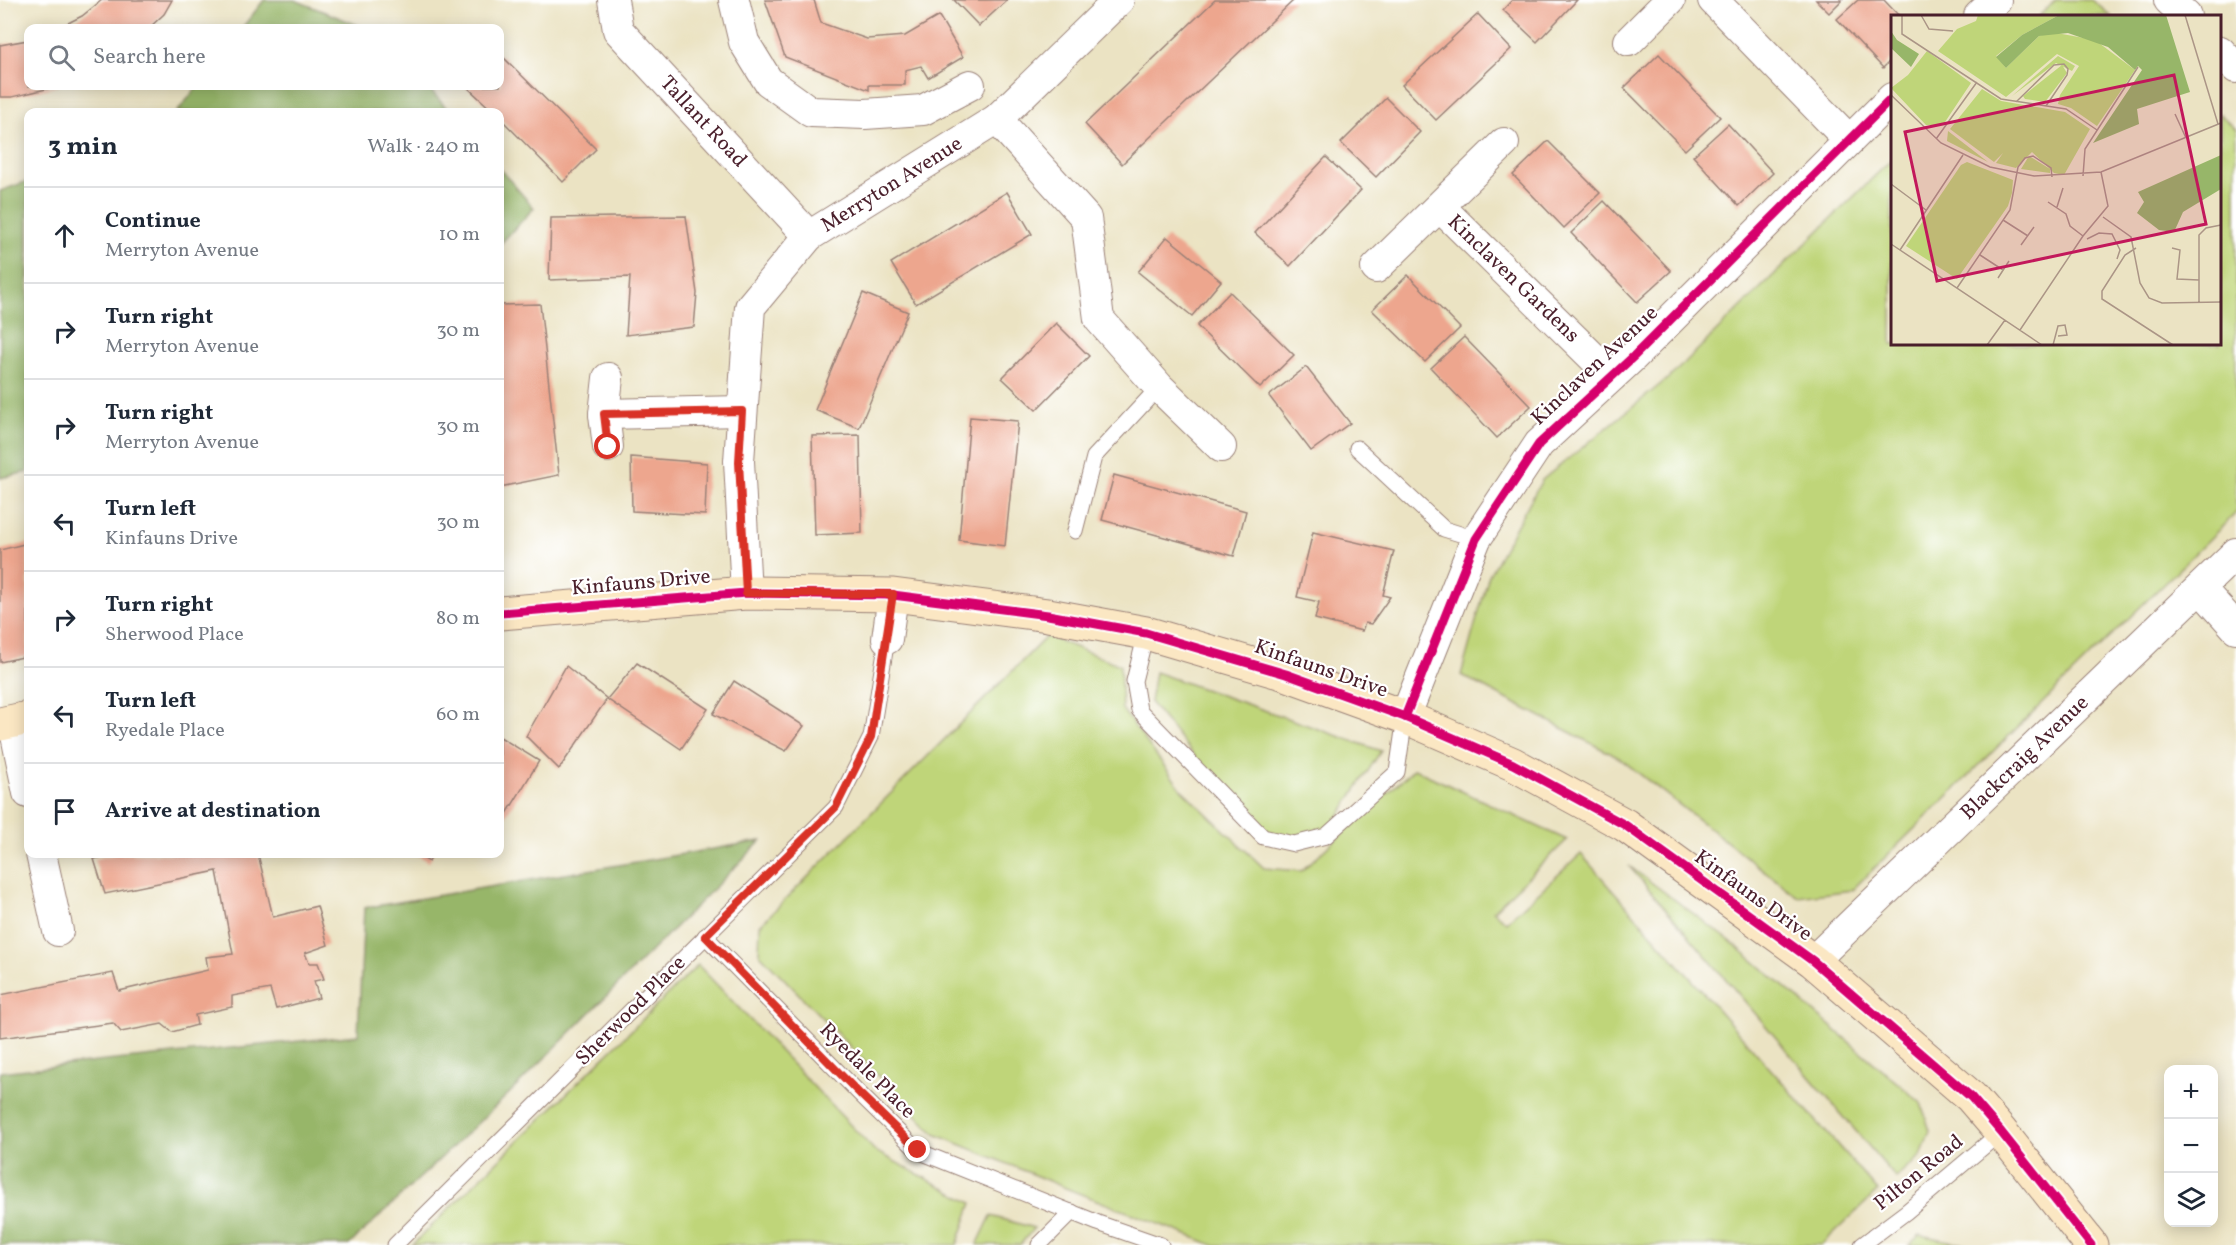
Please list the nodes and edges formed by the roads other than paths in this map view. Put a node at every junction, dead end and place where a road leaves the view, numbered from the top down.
1 (613, 0) edge
2 (734, 0) edge
3 (1119, 0) edge
4 (1670, 0) edge
5 (1713, 0) edge
6 (1996, 0) edge
7 (2169, 0) edge
8 (1979, 15) edge
9 (2185, 15) edge
10 (1629, 41) dead end
11 (2221, 52) edge
12 (2236, 68) edge
13 (970, 86) dead end
14 (1891, 100) edge
15 (923, 110) junction
16 (997, 119) junction
17 (1849, 140) junction
18 (1504, 144) dead end
19 (942, 154) junction
20 (1440, 207) junction
21 (809, 236) junction
22 (1376, 268) dead end
23 (1612, 376) junction
24 (608, 378) dead end
25 (1159, 387) junction
26 (742, 411) junction
27 (604, 414) junction
28 (608, 447) dead end
29 (1221, 447) dead end
30 (1358, 448) dead end
31 (1075, 531) dead end
32 (1476, 539) junction
33 (2236, 553) edge
34 (2201, 589) junction
35 (746, 593) junction
36 (893, 594) junction
37 (504, 613) edge
38 (2236, 628) edge
39 (1146, 633) junction
40 (886, 639) joint
41 (1405, 717) junction
42 (14, 721) edge
43 (24, 772) edge
44 (42, 858) edge
45 (58, 930) dead end
46 (705, 936) junction
47 (1813, 961) junction
48 (2001, 1132) junction
49 (1072, 1212) junction
50 (395, 1245) edge
51 (1039, 1245) edge
52 (1161, 1245) edge
53 (1862, 1245) edge
54 (2091, 1245) edge

1 - 21 street, Tallant Road
2 - 15 street
3 - 16 street, Merryton Avenue
4 - 10 street
5 - 17 street
6 - 8 street
7 - 9 street
11 - 12 street
13 - 15 street
14 - 17 street, Kinclaven Avenue
15 - 19 street
16 - 19 street, Merryton Avenue
16 - 25 street
17 - 23 street, Kinclaven Avenue
18 - 20 street, Kinclaven Gardens
19 - 21 street, Merryton Avenue
20 - 22 street, Kinclaven Gardens
20 - 23 street, Kinclaven Gardens
21 - 26 street, Merryton Avenue
23 - 32 street, Kinclaven Avenue
24 - 27 street
25 - 29 street
25 - 31 lane
26 - 27 street
26 - 35 street, Merryton Avenue
27 - 28 street
30 - 32 lane
32 - 41 street, Kinclaven Avenue
33 - 34 street, Blackcraig Avenue
34 - 38 street
34 - 47 street, Blackcraig Avenue
35 - 36 street, Kinfauns Drive
35 - 37 street, Kinfauns Drive
36 - 39 street, Kinfauns Drive
36 - 40 street, Sherwood Place
39 - 41 street, Kinfauns Drive
39 - 41 lane
40 - 46 lane, Sherwood Place
41 - 47 street, Kinfauns Drive
42 - 43 street
44 - 45 street
46 - 49 lane, Ryedale Place
46 - 50 lane, Sherwood Place
47 - 48 street, Kinfauns Drive
48 - 53 lane, Pilton Road
48 - 54 street, Kinfauns Drive
49 - 51 lane
49 - 52 lane, Ryedale Place

